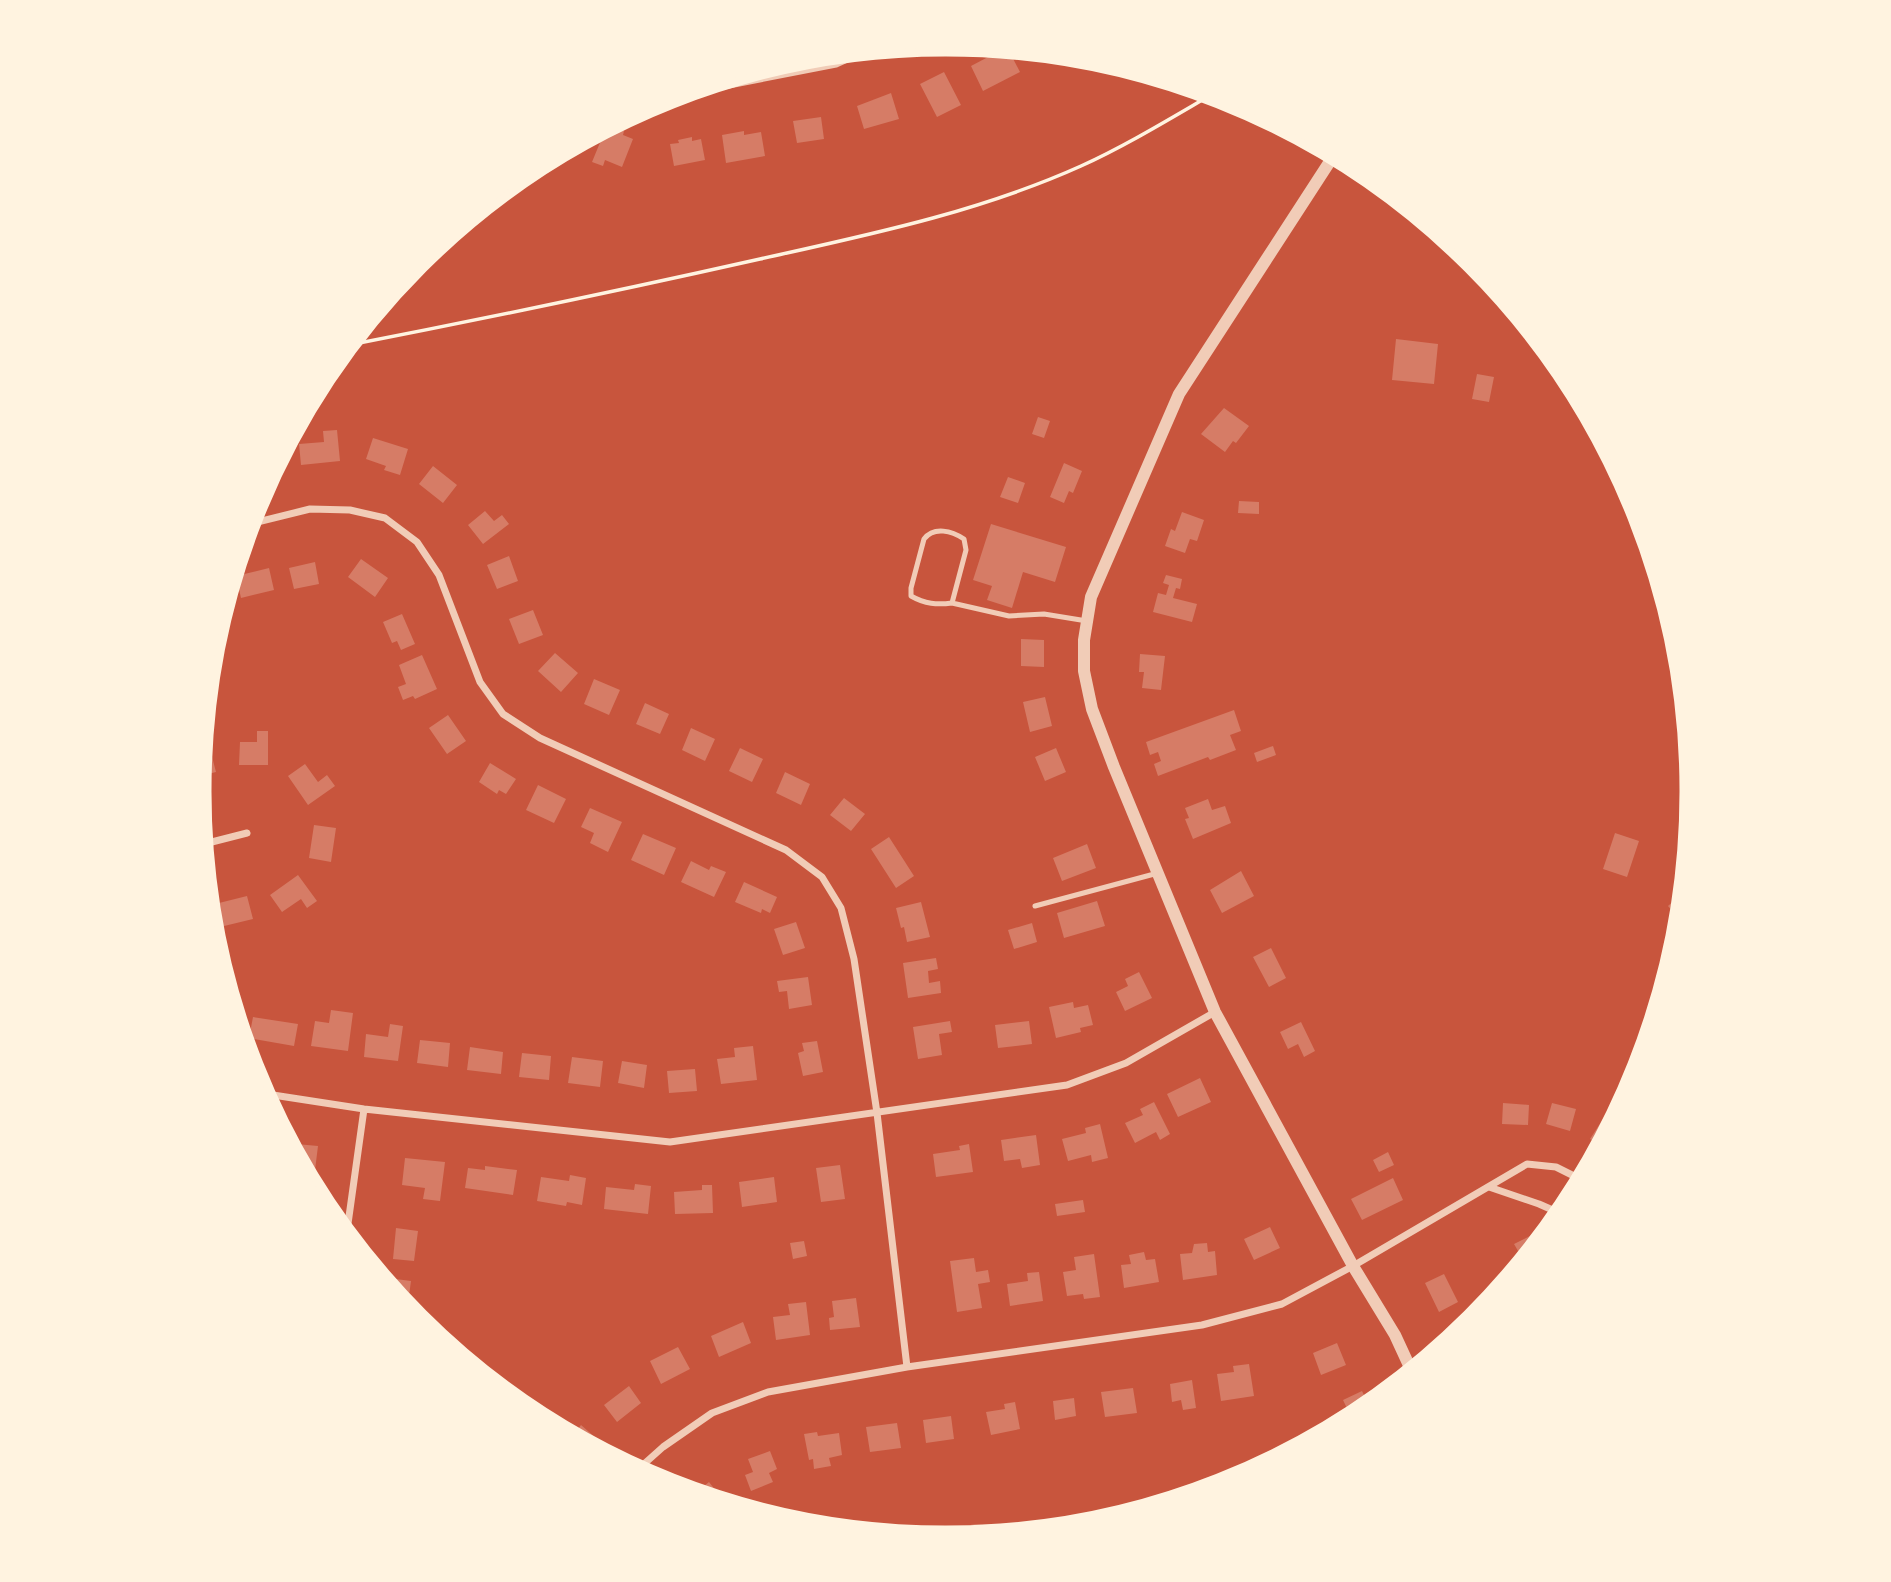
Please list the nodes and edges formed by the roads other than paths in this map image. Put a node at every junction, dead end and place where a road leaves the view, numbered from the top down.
1 (846, 60) edge
2 (735, 84) edge
3 (1330, 161) edge
4 (258, 522) edge
5 (952, 603) junction
6 (1087, 621) junction
7 (247, 832) dead end
8 (209, 842) edge
9 (1158, 873) junction
10 (1035, 906) dead end
11 (1215, 1012) junction
12 (273, 1095) edge
13 (365, 1110) junction
14 (877, 1113) junction
15 (1575, 1176) edge
16 (1489, 1187) junction
17 (1553, 1210) edge
18 (348, 1224) edge
19 (1353, 1266) junction
20 (1409, 1365) edge
21 (907, 1367) junction
22 (644, 1464) edge

1 - 2 street
3 - 6 street
4 - 14 street
5 - 5 lane
5 - 6 lane
6 - 9 street
7 - 8 street
9 - 10 lane
9 - 11 street
11 - 14 street
11 - 19 street
12 - 13 street
13 - 14 street
13 - 18 street
14 - 21 street
15 - 16 street
16 - 17 street
16 - 19 street
19 - 20 street
19 - 21 street
21 - 22 street

